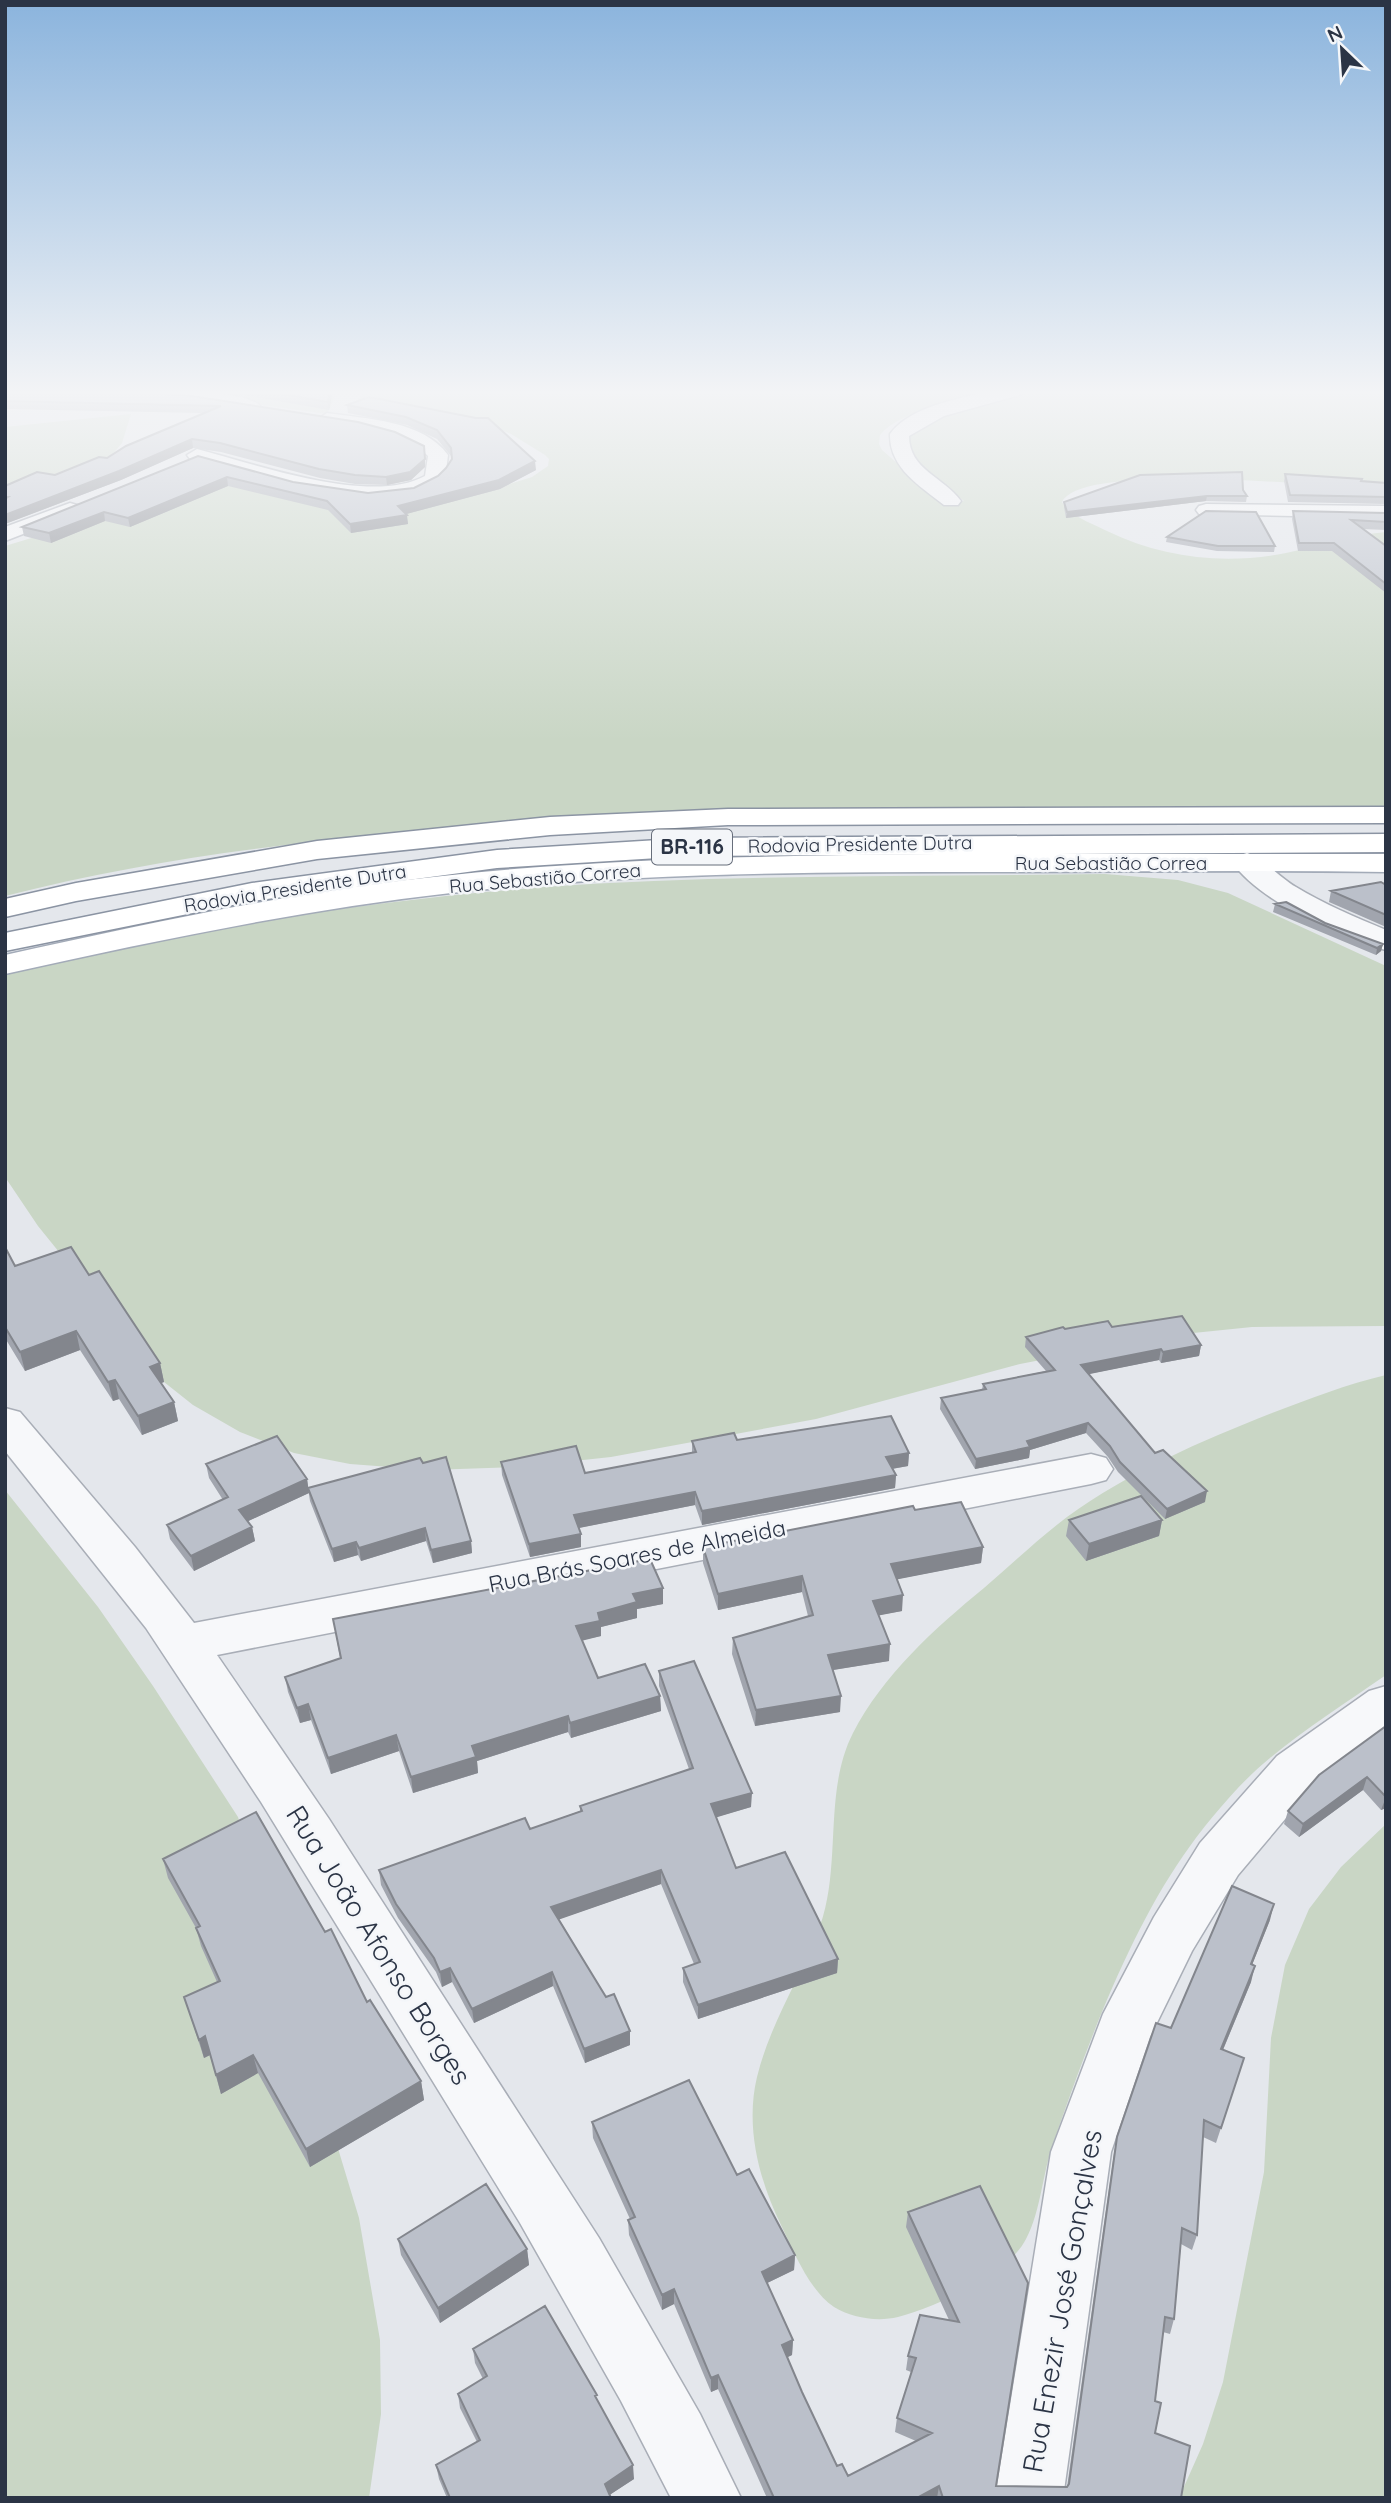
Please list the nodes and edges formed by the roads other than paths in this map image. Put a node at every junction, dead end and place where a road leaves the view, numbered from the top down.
1 (76, 507) edge
2 (1206, 510) edge
3 (1386, 512) edge
4 (5, 535) edge
5 (1386, 815) edge
6 (1386, 843) edge
7 (1247, 862) junction
8 (1386, 863) edge
9 (5, 908) edge
10 (1386, 941) edge
11 (5, 942) edge
12 (5, 965) edge
13 (5, 1422) edge
14 (1090, 1469) dead end
15 (183, 1643) junction
16 (1386, 1705) edge
17 (707, 2498) edge
18 (1029, 2498) edge

1 - 4 street
2 - 3 street
5 - 9 main road, Rodovia Presidente Dutra / BR-116
6 - 11 main road, Rodovia Presidente Dutra / BR-116
7 - 8 main road, Rua Sebastião Correa
7 - 10 street
7 - 12 main road, Rua Sebastião Correa
13 - 15 street, Rua João Afonso Borges
14 - 15 street, Rua Brás Soares de Almeida
15 - 17 street, Rua João Afonso Borges
16 - 18 street, Rua Enezir José Gonçalves

